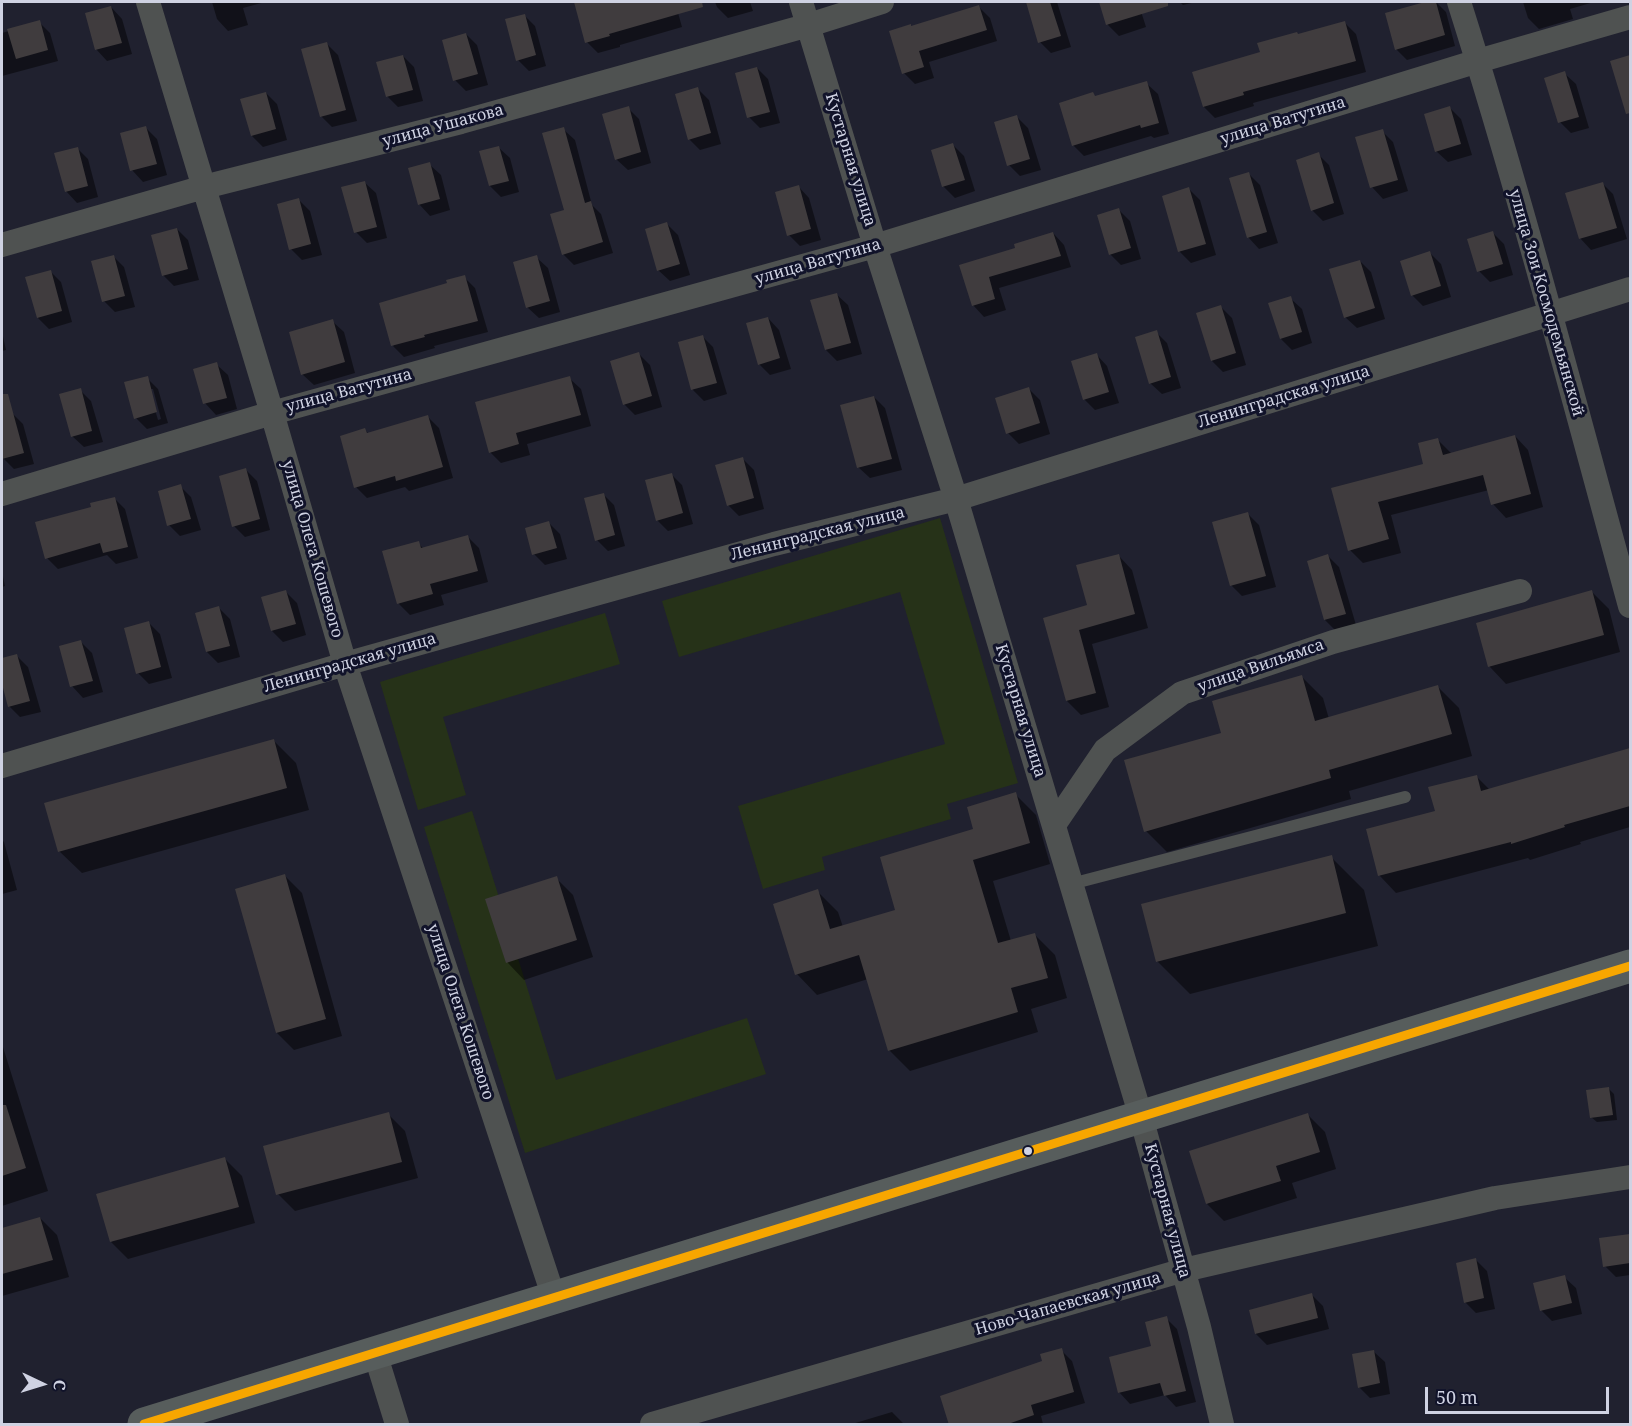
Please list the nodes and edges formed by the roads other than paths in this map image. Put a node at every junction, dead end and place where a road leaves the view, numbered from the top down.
1 (148, 2) edge
2 (801, 2) edge
3 (882, 2) edge
4 (1459, 2) edge
5 (1630, 17) edge
6 (809, 25) junction
7 (1478, 61) junction
8 (204, 186) junction
9 (2, 245) edge
10 (875, 246) junction
11 (1630, 289) edge
12 (1550, 314) junction
13 (272, 413) junction
14 (2, 494) edge
15 (956, 499) junction
16 (1625, 562) edge
17 (1520, 591) dead end
18 (1630, 606) edge
19 (345, 664) junction
20 (2, 766) edge
21 (1405, 797) dead end
22 (1054, 825) junction
23 (1071, 884) junction
24 (1630, 966) edge
25 (1141, 1117) junction
26 (1630, 1177) edge
27 (1184, 1270) junction
28 (554, 1298) junction
29 (375, 1353) junction
30 (144, 1425) edge
31 (397, 1425) edge
32 (652, 1425) edge
33 (1222, 1425) edge

1 - 8 street, улица Олега Кошевого
2 - 6 street, Кустарная улица
3 - 6 street, улица Ушакова
4 - 7 street, улица Зои Космодемьянской
5 - 7 street, улица Ватутина
6 - 8 street, улица Ушакова
6 - 10 street, Кустарная улица
7 - 10 street, улица Ватутина
7 - 12 street, улица Зои Космодемьянской
8 - 9 street, улица Ушакова
8 - 13 street, улица Олега Кошевого
10 - 13 street, улица Ватутина
10 - 15 street, Кустарная улица
11 - 12 street, Ленинградская улица
12 - 15 street, Ленинградская улица
12 - 16 street, улица Зои Космодемьянской
13 - 14 street, улица Ватутина
13 - 19 street, улица Олега Кошевого
15 - 19 street, Ленинградская улица
15 - 22 street, Кустарная улица
16 - 18 street, улица Зои Космодемьянской
17 - 22 street, улица Вильямса
19 - 20 street, Ленинградская улица
19 - 28 street, улица Олега Кошевого
21 - 23 lane
22 - 23 street, Кустарная улица
23 - 25 street, Кустарная улица
24 - 25 main road
25 - 27 street, Кустарная улица
25 - 28 main road
26 - 27 street, Ново-Чапаевская улица
27 - 32 street, Ново-Чапаевская улица
27 - 33 street, Кустарная улица
28 - 29 main road
29 - 30 main road
29 - 31 street

